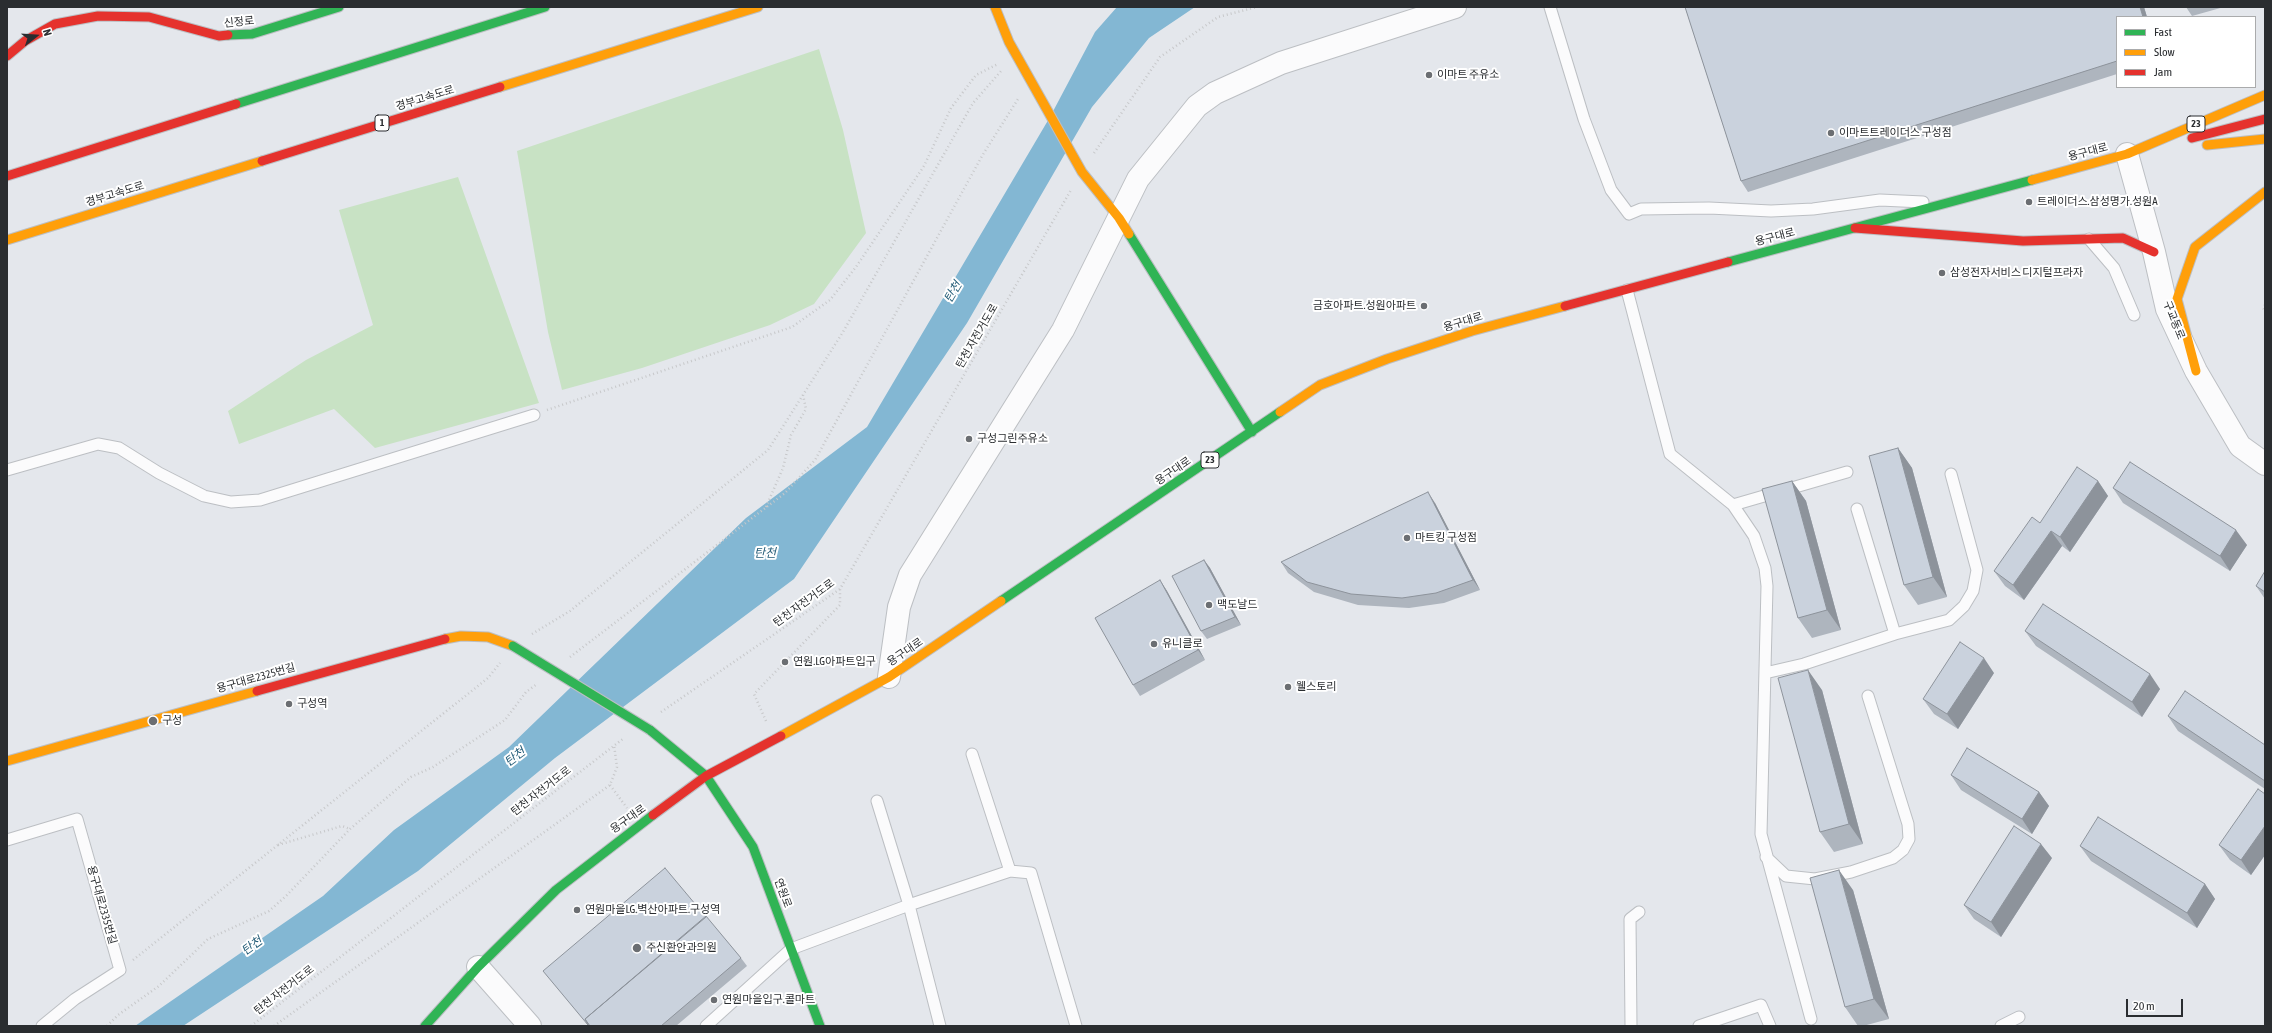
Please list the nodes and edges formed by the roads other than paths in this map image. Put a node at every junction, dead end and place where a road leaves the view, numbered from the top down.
1 (339, 7) edge
2 (545, 7) edge
3 (758, 7) edge
4 (995, 7) edge
5 (1455, 7) edge
6 (1550, 7) edge
7 (7, 56) edge
8 (2264, 95) edge
9 (2265, 119) edge
10 (2265, 138) edge
11 (2187, 148) dead end
12 (2157, 151) dead end
13 (2127, 154) junction
14 (7, 176) edge
15 (2265, 192) edge
16 (1942, 204) junction
17 (1119, 218) junction
18 (1852, 228) junction
19 (2088, 239) junction
20 (7, 240) edge
21 (2154, 252) junction
22 (1627, 290) junction
23 (2134, 315) dead end
24 (2196, 371) junction
25 (534, 415) road end
26 (1252, 432) junction
27 (2265, 464) edge
28 (7, 470) edge
29 (1847, 472) dead end
30 (1951, 474) dead end
31 (1733, 505) junction
32 (1857, 509) dead end
33 (1895, 634) junction
34 (1765, 673) junction
35 (889, 677) junction
36 (1868, 696) dead end
37 (972, 754) dead end
38 (7, 761) edge
39 (706, 776) junction
40 (877, 801) dead end
41 (7, 840) edge
42 (1766, 856) junction
43 (1010, 871) junction
44 (909, 905) junction
45 (1639, 912) dead end
46 (791, 949) junction
47 (478, 967) junction
48 (2019, 1017) dead end
49 (1811, 1019) dead end
50 (42, 1026) edge
51 (425, 1026) edge
52 (530, 1026) edge
53 (706, 1026) edge
54 (820, 1026) edge
55 (940, 1026) edge
56 (1076, 1026) edge
57 (1631, 1026) edge
58 (1699, 1026) edge
59 (1770, 1026) edge
60 (2002, 1026) edge

1 - 7 main road, 신정로
2 - 14 main road
3 - 20 main road, 경부고속도로 / 1
4 - 17 main road
5 - 17 street
6 - 16 lane
8 - 13 main road, 용구대로 / 23
9 - 13 main road
10 - 11 main road, 23
12 - 13 main road, 용구대로 / 23
13 - 16 main road, 용구대로 / 23
13 - 21 street, 구교동로
15 - 24 main road
16 - 18 main road, 용구대로 / 23
17 - 26 main road
17 - 35 street
18 - 19 main road
18 - 22 main road, 용구대로 / 23
19 - 21 main road
19 - 23 lane
21 - 24 street, 구교동로
22 - 26 main road, 용구대로 / 23
22 - 31 lane
24 - 27 street, 구교동로
25 - 28 lane
26 - 35 main road, 용구대로 / 23
29 - 31 lane
30 - 33 lane
31 - 34 lane
32 - 33 lane
33 - 34 lane
34 - 42 lane
35 - 39 main road, 용구대로 / 23
36 - 42 lane
37 - 43 lane
38 - 39 main road, 용구대로2325번길, bridge
39 - 46 main road, 연원로
39 - 47 main road, 용구대로 / 23
40 - 44 lane
41 - 50 lane, 용구대로2335번길
42 - 49 lane
43 - 44 lane
43 - 56 lane
44 - 46 lane
44 - 55 lane
45 - 57 lane
46 - 53 lane
46 - 54 main road, 연원로
47 - 51 main road, 용구대로 / 23
47 - 52 street
48 - 60 lane
58 - 59 lane

